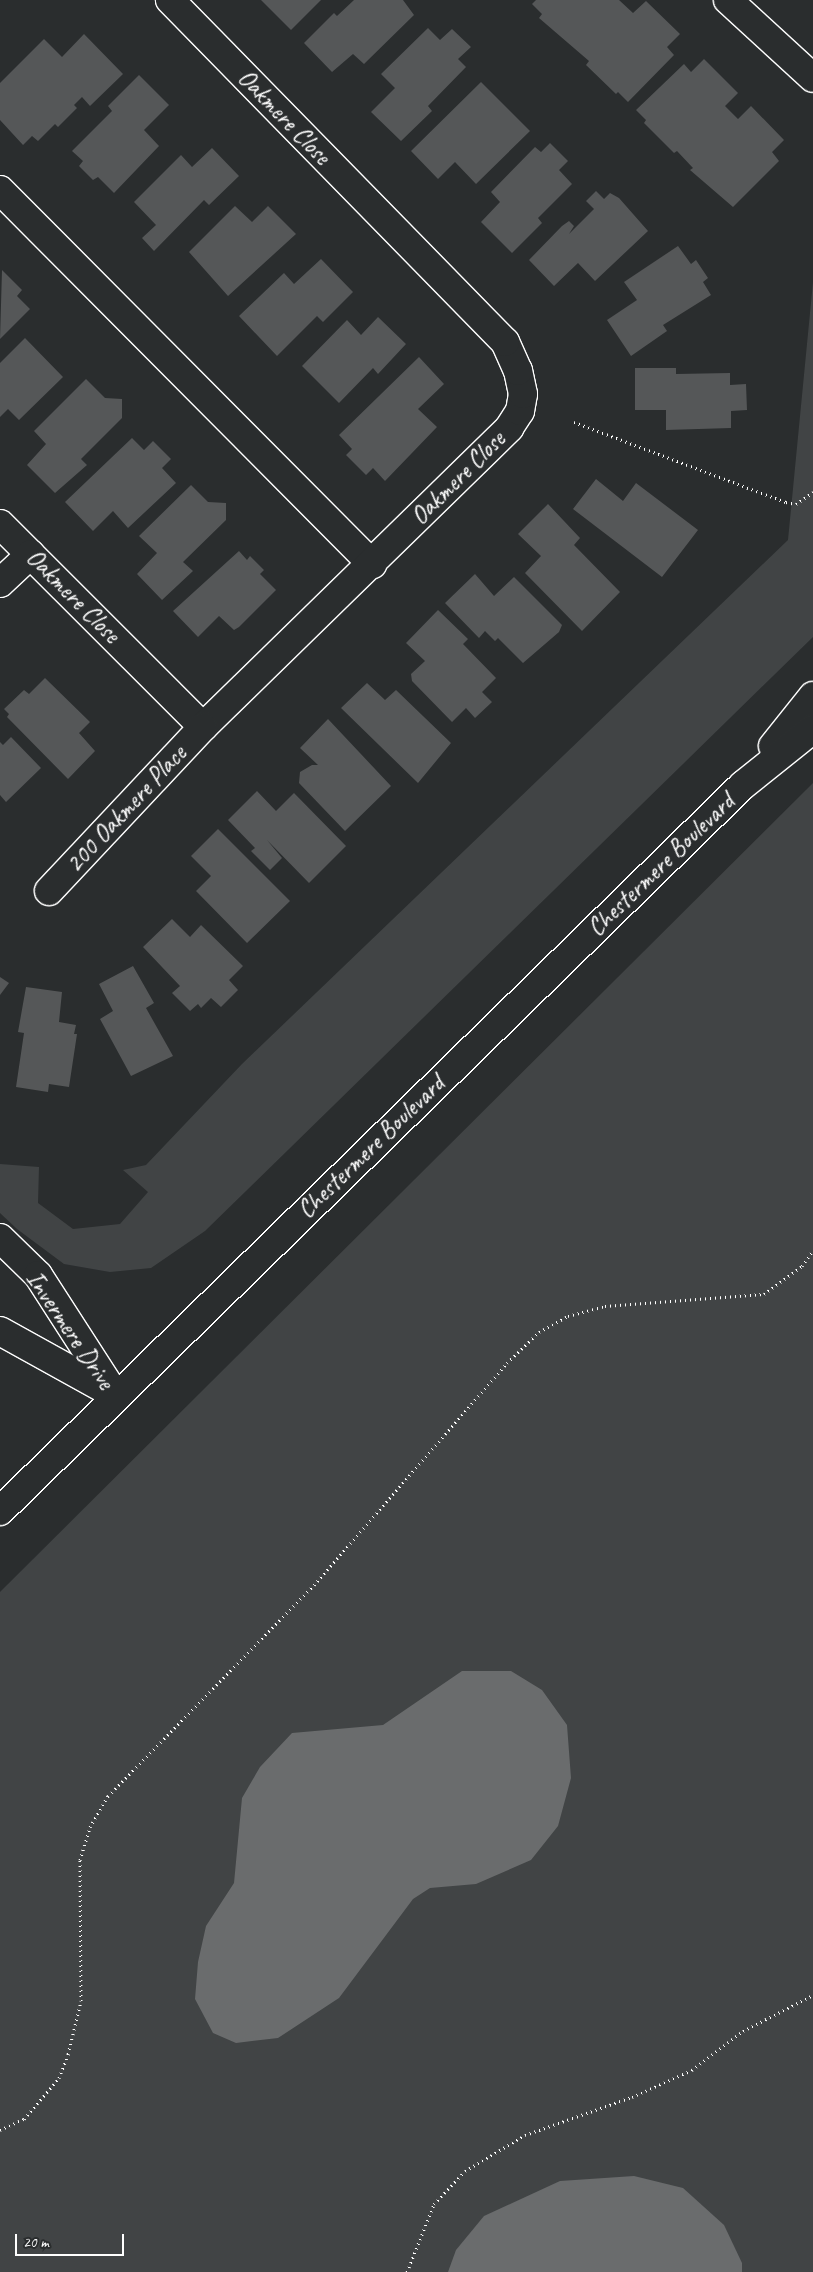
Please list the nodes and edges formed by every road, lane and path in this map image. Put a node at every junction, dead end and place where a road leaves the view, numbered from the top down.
1 (170, 0) edge
2 (728, 0) edge
3 (813, 78) edge
4 (0, 190) edge
5 (574, 422) dead end
6 (813, 492) edge
7 (0, 524) edge
8 (31, 554) junction
9 (372, 564) junction
10 (0, 583) edge
11 (813, 696) edge
12 (203, 727) junction
13 (813, 729) edge
14 (743, 785) junction
15 (49, 891) dead end
16 (0, 1238) edge
17 (813, 1250) edge
18 (0, 1331) edge
19 (116, 1396) junction
20 (0, 1511) edge
21 (813, 1995) edge
22 (0, 2130) edge
23 (407, 2272) edge

1 - 9 street, Oakmere Close
2 - 3 street
4 - 9 street
5 - 6 path
7 - 8 street, Oakmere Close
8 - 10 street
8 - 12 street, Oakmere Close
9 - 12 street, Oakmere Close
11 - 14 street, Chestermere Boulevard
12 - 15 street, 200 Oakmere Place
13 - 14 street, Chestermere Boulevard
14 - 19 street, Chestermere Boulevard
16 - 19 street, Invermere Drive
17 - 22 path
18 - 19 street, Invermere Drive
19 - 20 street, Chestermere Boulevard
21 - 23 path

